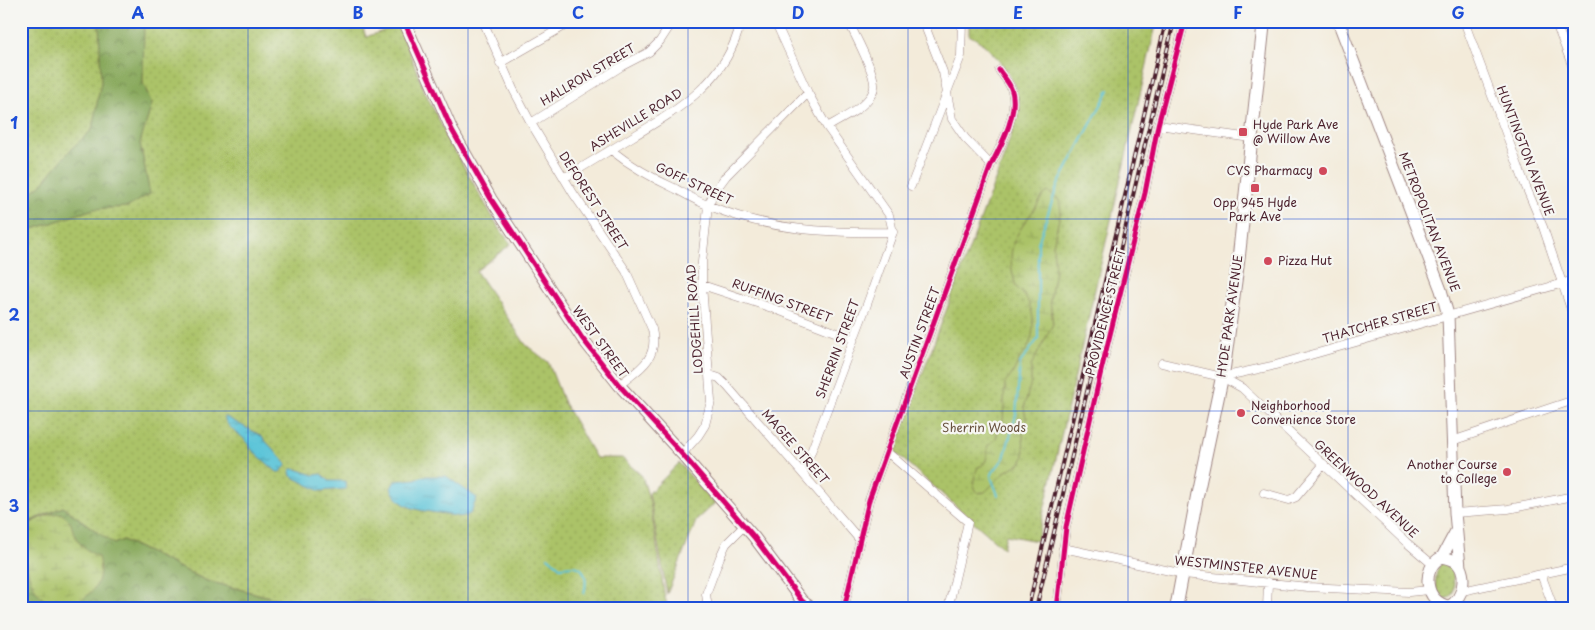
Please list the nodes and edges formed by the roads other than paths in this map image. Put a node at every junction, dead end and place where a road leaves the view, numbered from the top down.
1 (404, 21) edge
2 (482, 21) edge
3 (672, 21) edge
4 (741, 21) edge
5 (775, 21) edge
6 (848, 21) edge
7 (923, 21) edge
8 (962, 21) edge
9 (1185, 21) edge
10 (1264, 21) edge
11 (1338, 21) edge
12 (1464, 21) edge
13 (1555, 21) edge
14 (572, 22) edge
15 (1570, 50) edge
16 (500, 63) junction
17 (999, 70) dead end
18 (1574, 70) edge
19 (808, 93) junction
20 (947, 93) junction
21 (531, 122) junction
22 (1158, 125) junction
23 (827, 127) junction
24 (1251, 138) junction
25 (611, 150) junction
26 (991, 165) junction
27 (564, 178) junction
28 (911, 186) dead end
29 (708, 206) junction
30 (893, 232) junction
31 (1574, 280) edge
32 (1562, 284) junction
33 (702, 285) junction
34 (1448, 315) junction
35 (1574, 318) edge
36 (853, 339) junction
37 (1162, 363) dead end
38 (1246, 372) junction
39 (710, 375) junction
40 (1222, 377) junction
41 (619, 385) junction
42 (1242, 388) junction
43 (1574, 400) edge
44 (1452, 441) junction
45 (887, 452) junction
46 (682, 454) junction
47 (1324, 464) junction
48 (803, 473) junction
49 (1264, 493) dead end
50 (1574, 496) edge
51 (1455, 513) junction
52 (744, 526) junction
53 (1456, 531) junction
54 (860, 539) junction
55 (1063, 548) junction
56 (1437, 560) junction
57 (1460, 567) junction
58 (1574, 567) edge
59 (1184, 574) junction
60 (1541, 574) junction
61 (1268, 582) junction
62 (1429, 590) junction
63 (1461, 593) junction
64 (1447, 607) edge
65 (708, 609) edge
66 (813, 609) edge
67 (844, 609) edge
68 (948, 609) edge
69 (1057, 609) edge
70 (1176, 609) edge
71 (1267, 609) edge
72 (1465, 609) edge
73 (1554, 609) edge

1 - 41 street, WEST STREET
2 - 16 street, DEFOREST STREET
3 - 21 street, HALLRON STREET
4 - 25 street, ASHEVILLE ROAD
5 - 19 street
6 - 23 street
7 - 20 street
8 - 20 street
9 - 22 street, PROVIDENCE STREET
10 - 24 main road, HYDE PARK AVENUE
11 - 34 street, METROPOLITAN AVENUE
12 - 32 street, HUNTINGTON AVENUE
13 - 15 street
14 - 16 street
15 - 18 street
16 - 21 street, DEFOREST STREET
17 - 26 street, AUSTIN STREET
19 - 23 street
19 - 29 street, LODGEHILL ROAD
20 - 26 street
20 - 28 street
21 - 27 street, DEFOREST STREET
22 - 24 street
22 - 55 street, PROVIDENCE STREET
23 - 30 street
24 - 40 main road, HYDE PARK AVENUE
25 - 27 street, ASHEVILLE ROAD
25 - 29 street, GOFF STREET
26 - 45 street, AUSTIN STREET
27 - 41 street, DEFOREST STREET
29 - 30 street, GOFF STREET
29 - 33 street, LODGEHILL ROAD
30 - 36 street, SHERRIN STREET
31 - 32 street, THATCHER STREET
32 - 34 street, THATCHER STREET
32 - 35 street, HUNTINGTON AVENUE
33 - 36 street, RUFFING STREET
33 - 39 street, LODGEHILL ROAD
34 - 38 street, THATCHER STREET
34 - 44 street, METROPOLITAN AVENUE
36 - 48 street, SHERRIN STREET
37 - 40 street, GREENWOOD AVENUE
38 - 40 street, THATCHER STREET
38 - 42 street
39 - 46 street, LODGEHILL ROAD
39 - 48 street, MAGEE STREET
40 - 42 street, GREENWOOD AVENUE
40 - 59 main road, HYDE PARK AVENUE
41 - 46 street, WEST STREET
42 - 47 street, GREENWOOD AVENUE
43 - 44 street
44 - 51 street, METROPOLITAN AVENUE
45 - 54 street, AUSTIN STREET
45 - 68 street
46 - 52 street, WEST STREET
47 - 49 street
47 - 56 street, GREENWOOD AVENUE
48 - 54 street, MAGEE STREET
50 - 51 street
51 - 53 street, METROPOLITAN AVENUE
52 - 65 street
52 - 66 street, WEST STREET
53 - 56 street
53 - 57 street, METROPOLITAN AVENUE
54 - 67 street, AUSTIN STREET
55 - 59 street, WESTMINSTER AVENUE
55 - 69 street, PROVIDENCE STREET
56 - 57 street
56 - 62 street
57 - 63 street
58 - 60 street
59 - 61 street, WESTMINSTER AVENUE
59 - 70 main road, HYDE PARK AVENUE
60 - 63 street
60 - 73 street
61 - 62 street, WESTMINSTER AVENUE
61 - 71 street
62 - 64 street
63 - 64 street
63 - 72 street

